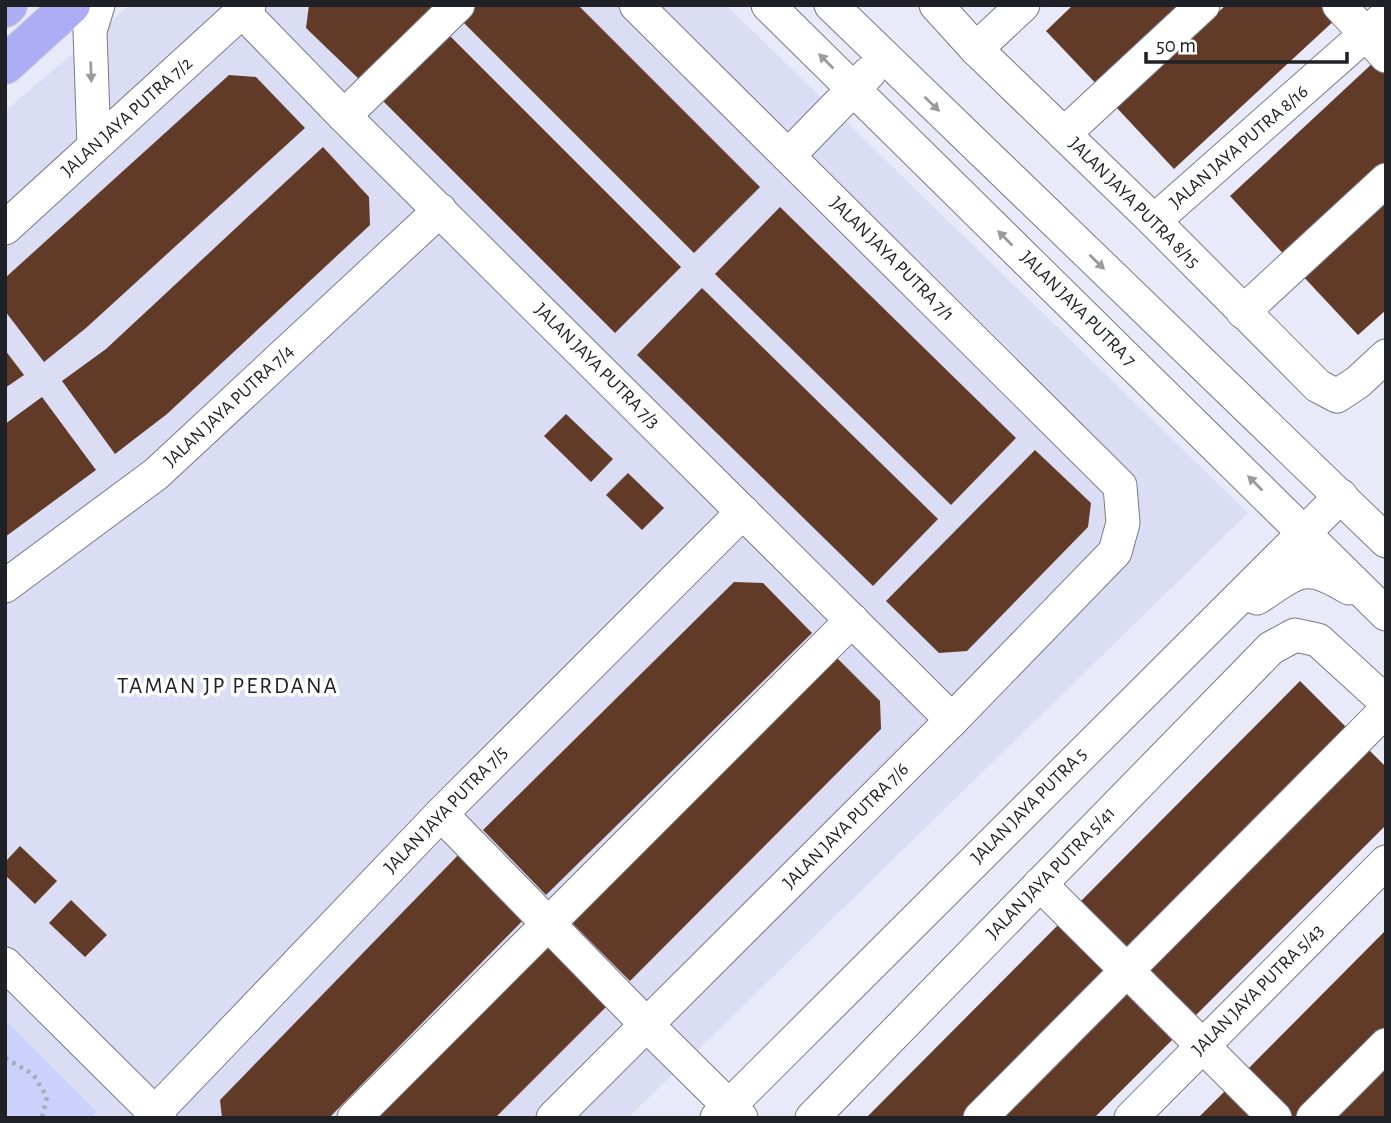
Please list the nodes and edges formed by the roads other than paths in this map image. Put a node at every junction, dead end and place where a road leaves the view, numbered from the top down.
1 (71, 5) edge
2 (98, 5) edge
3 (458, 5) edge
4 (636, 5) edge
5 (768, 5) edge
6 (831, 5) edge
7 (936, 5) edge
8 (1023, 5) edge
9 (1203, 5) edge
10 (1339, 5) edge
11 (246, 8) edge
12 (1379, 35) edge
13 (976, 49) junction
14 (890, 64) junction
15 (5, 65) edge
16 (861, 96) junction
17 (344, 116) junction
18 (1064, 134) junction
19 (94, 146) junction
20 (796, 163) junction
21 (1386, 180) edge
22 (440, 210) junction
23 (1154, 221) junction
24 (5, 228) edge
25 (1243, 312) junction
26 (1386, 356) edge
27 (1341, 496) junction
28 (743, 512) junction
29 (1123, 523) joint
30 (1303, 531) junction
31 (1386, 541) edge
32 (5, 586) edge
33 (1383, 611) edge
34 (852, 620) junction
35 (1199, 636) junction
36 (1386, 702) edge
37 (1386, 710) edge
38 (952, 720) junction
39 (441, 814) junction
40 (1386, 862) edge
41 (1040, 884) junction
42 (548, 923) junction
43 (5, 964) edge
44 (1127, 970) junction
45 (647, 1025) junction
46 (1386, 1045) edge
47 (1203, 1046) junction
48 (729, 1114) edge
49 (155, 1116) edge
50 (354, 1118) edge
51 (553, 1118) edge
52 (812, 1118) edge
53 (980, 1118) edge
54 (1131, 1118) edge
55 (1275, 1118) edge
56 (1313, 1118) edge

1 - 15 main road
2 -> 19 street
3 - 17 street
4 - 20 street, JALAN JAYA PUTRA 7/1
16 -> 5 street, JALAN JAYA PUTRA 7
6 - 14 street
7 - 13 street, JALAN JAYA PUTRA 8/15
8 - 13 street
9 - 18 street
10 - 12 street
11 - 17 street, JALAN JAYA PUTRA 7/3
11 - 19 street, JALAN JAYA PUTRA 7/2
12 - 23 street, JALAN JAYA PUTRA 8/16
13 - 18 street, JALAN JAYA PUTRA 8/15
14 - 16 street
14 -> 27 street
16 - 20 street
30 -> 16 street, JALAN JAYA PUTRA 7
17 - 22 street, JALAN JAYA PUTRA 7/3
18 - 23 street, JALAN JAYA PUTRA 8/15
19 - 24 street, JALAN JAYA PUTRA 7/2
20 - 29 street, JALAN JAYA PUTRA 7/1
21 - 25 street
22 - 28 street, JALAN JAYA PUTRA 7/3
22 - 32 street, JALAN JAYA PUTRA 7/4
23 - 25 street, JALAN JAYA PUTRA 8/15
25 - 26 street, JALAN JAYA PUTRA 8/15
27 - 30 street, JALAN JAYA PUTRA 5
27 - 31 street
28 - 34 street, JALAN JAYA PUTRA 7/3
28 - 39 street, JALAN JAYA PUTRA 7/5
29 - 38 street, JALAN JAYA PUTRA 7/6
30 - 33 street, JALAN JAYA PUTRA 7
30 - 35 street, JALAN JAYA PUTRA 5
33 - 35 street
34 - 38 street, JALAN JAYA PUTRA 7/3
34 - 42 street
35 - 48 street, JALAN JAYA PUTRA 5
36 - 41 street, JALAN JAYA PUTRA 5/41
37 - 44 street
38 - 45 street, JALAN JAYA PUTRA 7/6
39 - 42 street
39 - 49 street, JALAN JAYA PUTRA 7/5
40 - 47 street, JALAN JAYA PUTRA 5/43
41 - 44 street
41 - 52 street, JALAN JAYA PUTRA 5/41
42 - 45 street
42 - 50 street
43 - 49 street
44 - 47 street
44 - 53 street
45 - 48 street
45 - 51 street, JALAN JAYA PUTRA 7/6
46 - 56 street
47 - 54 street, JALAN JAYA PUTRA 5/43
47 - 55 street

